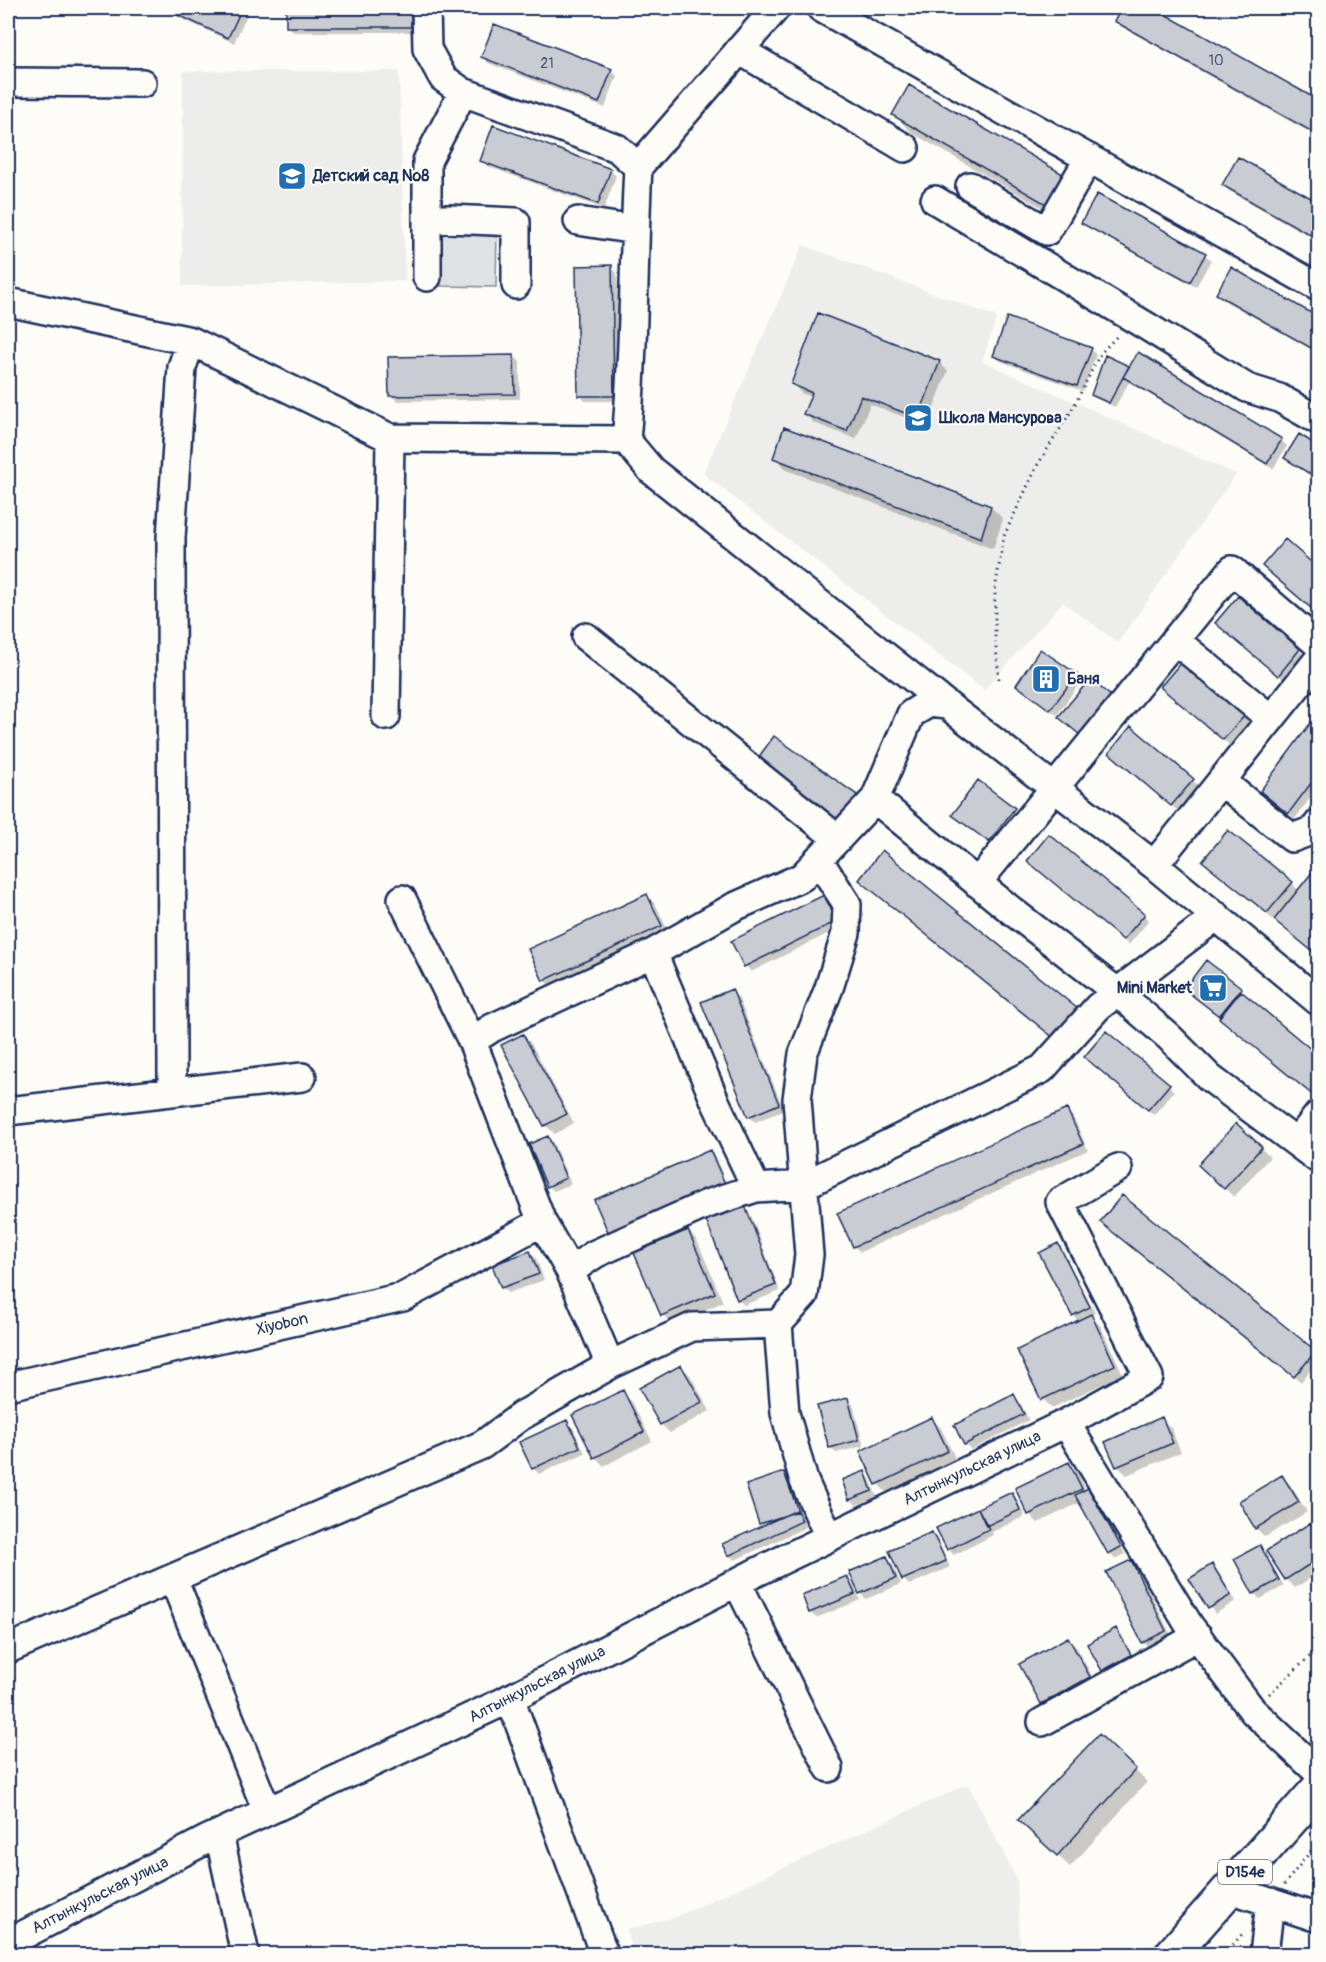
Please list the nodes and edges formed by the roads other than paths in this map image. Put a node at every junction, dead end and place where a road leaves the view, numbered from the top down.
1 (426, 8) edge
2 (776, 8) edge
3 (821, 8) edge
4 (739, 50) junction
5 (8, 82) edge
6 (142, 83) dead end
7 (464, 92) junction
8 (904, 148) dead end
9 (1089, 158) junction
10 (638, 167) junction
11 (970, 186) dead end
12 (934, 200) dead end
13 (427, 219) junction
14 (578, 221) dead end
15 (635, 230) junction
16 (427, 277) dead end
17 (516, 285) dead end
18 (1318, 287) edge
19 (8, 302) edge
20 (190, 341) junction
21 (1318, 420) edge
22 (390, 438) junction
23 (626, 440) junction
24 (586, 637) dead end
25 (1175, 640) junction
26 (1318, 644) edge
27 (1318, 660) edge
28 (919, 682) junction
29 (947, 705) junction
30 (911, 714) junction
31 (386, 716) dead end
32 (1271, 719) junction
33 (1221, 781) junction
34 (1054, 788) junction
35 (874, 799) junction
36 (1318, 824) edge
37 (838, 839) junction
38 (818, 860) junction
39 (1154, 865) junction
40 (977, 883) junction
41 (402, 899) dead end
42 (1217, 916) junction
43 (653, 953) junction
44 (1117, 992) junction
45 (1318, 1001) edge
46 (472, 1041) junction
47 (302, 1077) dead end
48 (172, 1092) junction
49 (8, 1111) edge
50 (1318, 1115) edge
51 (1296, 1142) junction
52 (1318, 1158) edge
53 (1118, 1168) dead end
54 (804, 1185) junction
55 (756, 1188) junction
56 (542, 1222) junction
57 (570, 1271) junction
58 (778, 1324) junction
59 (610, 1365) junction
60 (8, 1386) edge
61 (1065, 1422) junction
62 (829, 1537) junction
63 (173, 1578) junction
64 (737, 1582) junction
65 (1198, 1636) junction
66 (8, 1649) edge
67 (510, 1698) junction
68 (1042, 1722) dead end
69 (829, 1768) dead end
70 (1318, 1772) edge
71 (1318, 1789) edge
72 (267, 1811) junction
73 (219, 1834) junction
74 (1230, 1889) junction
75 (1270, 1902) junction
76 (1318, 1918) edge
77 (8, 1942) edge
78 (244, 1954) edge
79 (604, 1954) edge
80 (1172, 1954) edge
81 (1264, 1954) edge

1 - 7 street
2 - 4 street
3 - 9 street
4 - 8 street
4 - 10 street
5 - 6 street
7 - 10 street
7 - 13 street
9 - 11 street
9 - 18 street
10 - 15 street
12 - 21 street
13 - 16 street
13 - 17 street
14 - 15 street
15 - 23 street
19 - 20 street
20 - 22 street
20 - 48 street
22 - 23 street
22 - 31 street
23 - 28 street
24 - 37 street
25 - 26 street
25 - 32 street
25 - 34 street
27 - 32 street
28 - 29 street
28 - 30 street
29 - 30 street
29 - 34 street
30 - 35 street
32 - 33 street
33 - 36 street
33 - 39 street
34 - 39 street
34 - 40 street
35 - 37 street
35 - 40 street
37 - 38 street
38 - 43 street
38 - 54 street
39 - 42 street
40 - 44 street
41 - 46 street
42 - 44 street
42 - 45 street
43 - 46 street
43 - 55 street
44 - 51 street
44 - 54 street
46 - 56 street
47 - 48 street
48 - 49 street
50 - 51 street
51 - 52 street
53 - 61 street, Алтынкульская улица
54 - 55 street
54 - 58 street
55 - 57 street
56 - 57 street
56 - 60 street, Xiyobon
57 - 59 street
58 - 59 street
58 - 62 street
59 - 63 street
61 - 62 street, Алтынкульская улица
61 - 65 street
62 - 64 street, Алтынкульская улица
63 - 66 street
63 - 72 street
64 - 67 street, Алтынкульская улица
64 - 69 street
65 - 68 street
65 - 70 street
67 - 72 street, Алтынкульская улица
67 - 79 street
71 - 74 main road, D154e
72 - 73 street, Алтынкульская улица
73 - 77 street, Алтынкульская улица
73 - 78 street
74 - 75 street
74 - 80 main road, D154e
75 - 76 street
75 - 81 street

